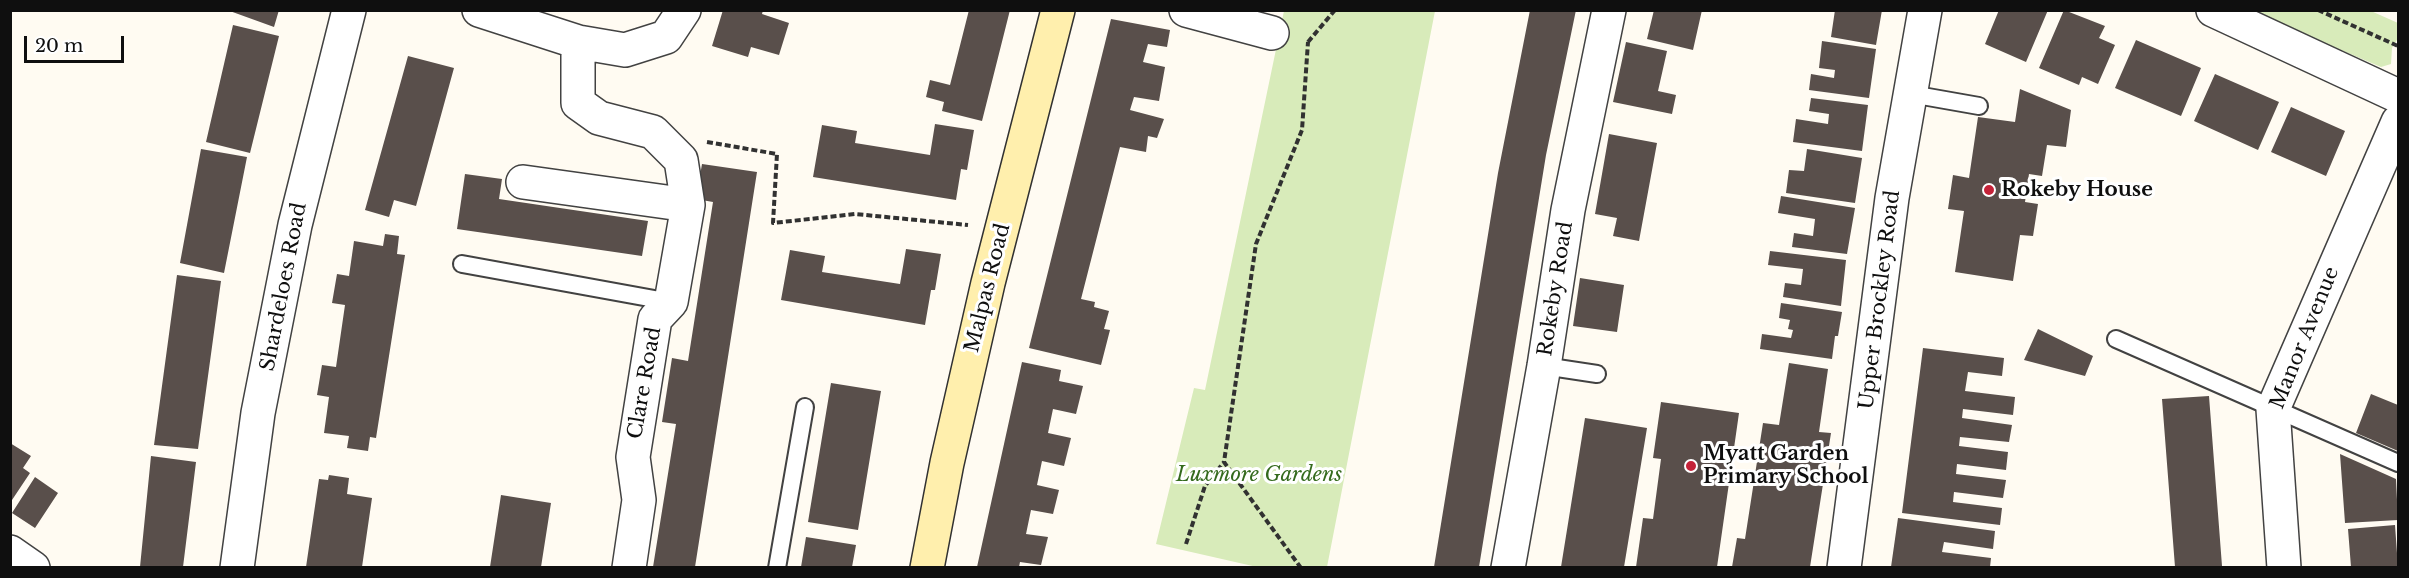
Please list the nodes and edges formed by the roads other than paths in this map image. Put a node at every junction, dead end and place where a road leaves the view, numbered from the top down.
1 (349, 10) edge
2 (479, 10) edge
3 (684, 10) edge
4 (1058, 10) edge
5 (1186, 10) edge
6 (1608, 10) edge
7 (2213, 10) edge
8 (1923, 22) edge
9 (1272, 33) dead end
10 (579, 42) junction
11 (1911, 94) junction
12 (2398, 96) edge
13 (1979, 106) dead end
14 (2398, 122) edge
15 (523, 182) dead end
16 (688, 205) junction
17 (462, 264) dead end
18 (671, 302) junction
19 (2116, 339) dead end
20 (1544, 366) junction
21 (1597, 374) dead end
22 (806, 407) dead end
23 (2272, 409) junction
24 (2398, 463) edge
25 (10, 552) edge
26 (33, 567) edge
27 (237, 567) edge
28 (629, 567) edge
29 (777, 567) edge
30 (927, 567) edge
31 (1508, 567) edge
32 (1844, 567) edge
33 (2284, 567) edge

1 - 27 street, Shardeloes Road
2 - 10 street
3 - 10 street
4 - 30 main road, Malpas Road
5 - 9 street
6 - 20 street, Rokeby Road
7 - 12 street
8 - 11 street, Upper Brockley Road
10 - 16 street, Clare Road
11 - 13 lane
11 - 32 street, Upper Brockley Road
14 - 23 street, Manor Avenue
15 - 16 street
16 - 18 street, Clare Road
17 - 18 lane
18 - 28 street, Clare Road
19 - 23 lane
20 - 21 lane
20 - 31 street, Rokeby Road
22 - 29 lane
23 - 24 lane
23 - 33 street, Manor Avenue
25 - 26 street

